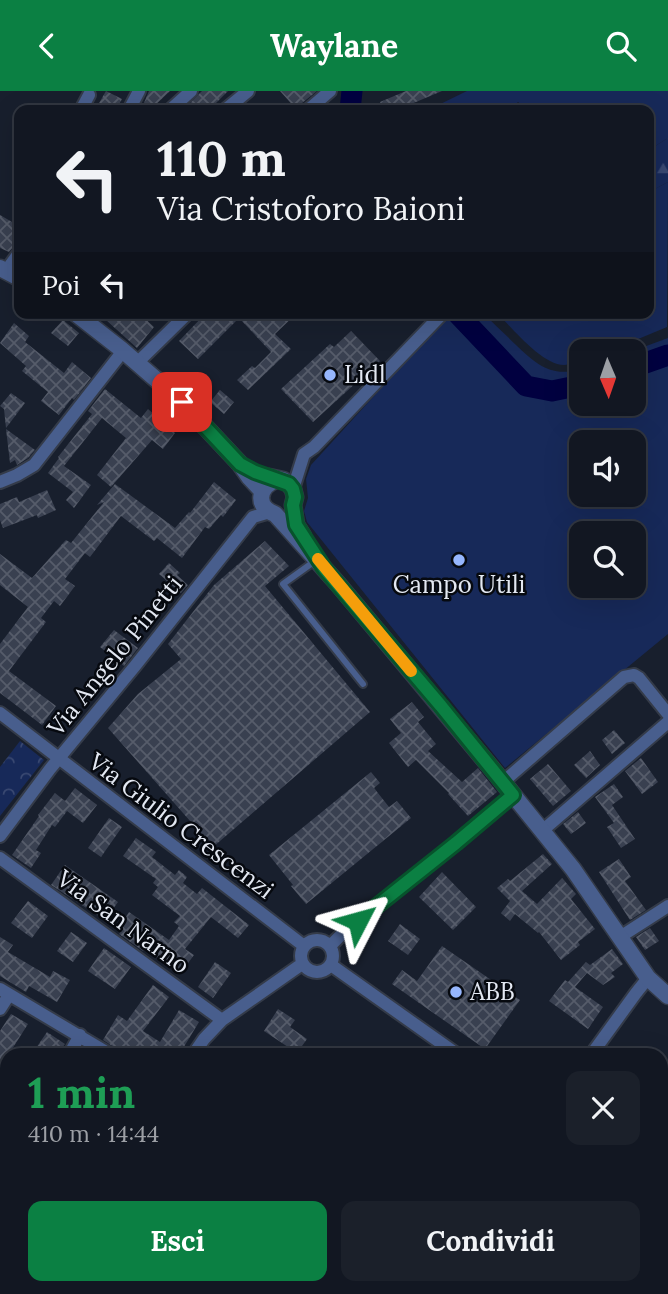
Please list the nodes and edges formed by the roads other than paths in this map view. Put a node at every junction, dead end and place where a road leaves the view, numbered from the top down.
1 (191, 91) edge
2 (248, 91) edge
3 (330, 91) edge
4 (89, 95) dead end
5 (84, 105) edge
6 (176, 105) edge
7 (231, 105) edge
8 (314, 105) edge
9 (83, 319) edge
10 (182, 319) edge
11 (436, 319) edge
12 (123, 351) junction
13 (137, 363) junction
14 (240, 464) junction
15 (0, 482) edge
16 (286, 489) junction
17 (262, 491) junction
18 (273, 513) junction
19 (320, 564) junction
20 (363, 684) dead end
21 (0, 713) edge
22 (668, 715) edge
23 (668, 722) edge
24 (59, 759) junction
25 (508, 789) junction
26 (542, 831) junction
27 (0, 836) edge
28 (0, 857) edge
29 (668, 906) edge
30 (620, 937) junction
31 (304, 946) junction
32 (330, 946) junction
33 (302, 964) junction
34 (331, 965) junction
35 (648, 978) junction
36 (5, 992) edge
37 (668, 996) edge
38 (0, 1009) edge
39 (222, 1020) junction
40 (80, 1035) junction
41 (73, 1048) edge
42 (100, 1048) edge
43 (198, 1048) edge
44 (448, 1048) edge
45 (596, 1048) edge

1 - 6 street
2 - 7 street
3 - 8 street
4 - 5 street
9 - 12 street
10 - 13 street
11 - 16 street
12 - 13 street
12 - 15 street
13 - 14 street
14 - 16 street
14 - 17 street
16 - 17 street
16 - 18 street
16 - 19 street
17 - 18 street
18 - 19 street
18 - 24 street, Via Angelo Pinetti
19 - 20 lane
19 - 25 street
21 - 24 street, Via Giulio Crescenzi
22 - 25 street
23 - 26 street
24 - 27 street, Via Angelo Pinetti
24 - 31 street, Via Giulio Crescenzi
25 - 26 street
25 - 32 street
26 - 30 street
28 - 39 street, Via San Narno
29 - 30 street
30 - 35 street
31 - 32 street
31 - 33 street
32 - 34 street
33 - 34 street
33 - 39 street
34 - 44 street
35 - 37 street
35 - 45 street
36 - 38 street
36 - 40 street
39 - 43 street
40 - 41 street
40 - 42 street

